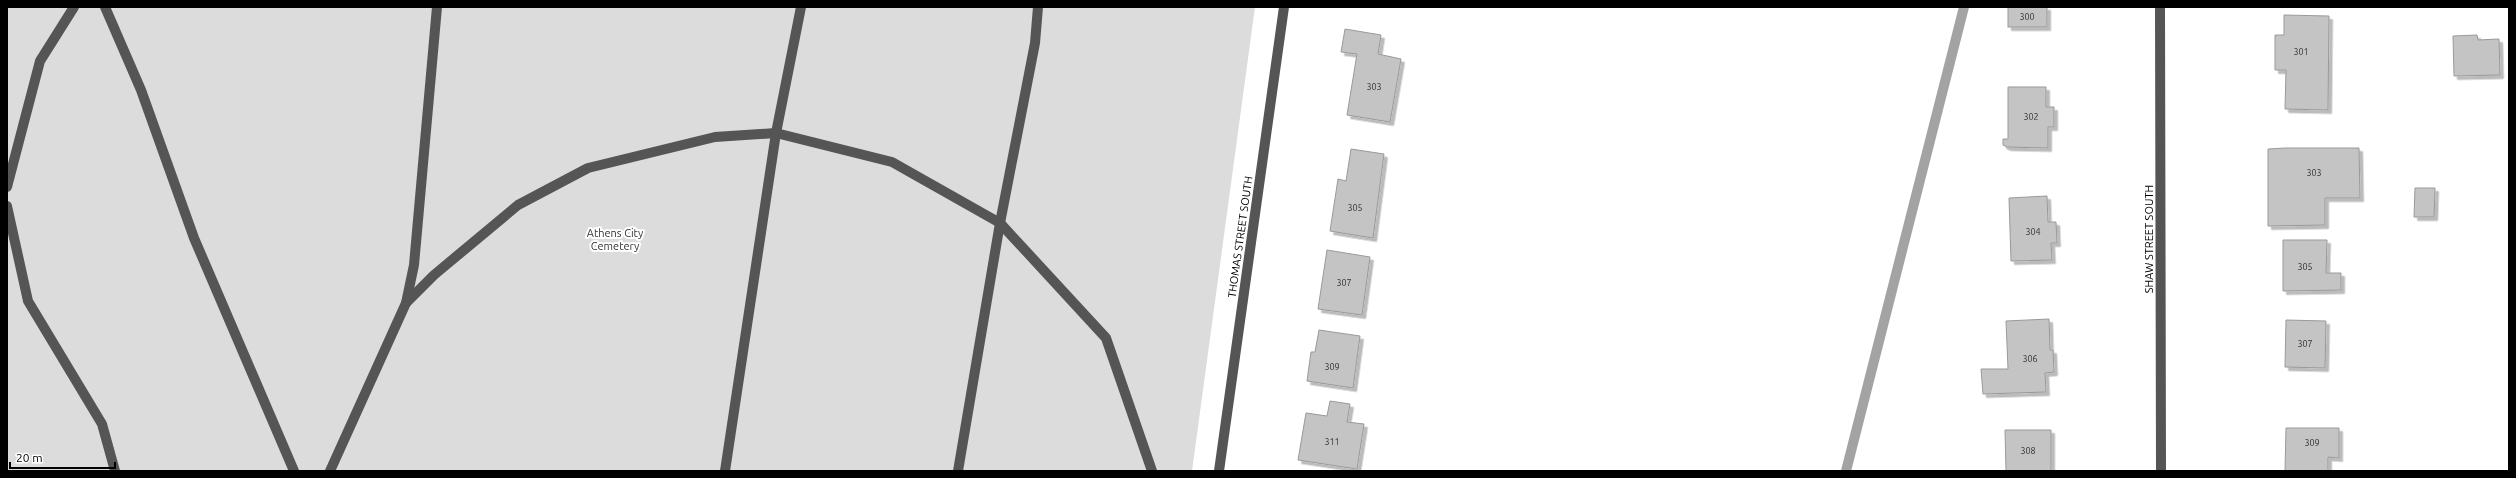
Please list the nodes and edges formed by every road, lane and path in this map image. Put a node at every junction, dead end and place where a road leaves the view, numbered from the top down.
1 (74, 7) edge
2 (105, 7) edge
3 (437, 7) edge
4 (801, 7) edge
5 (1038, 7) edge
6 (1284, 7) edge
7 (2160, 7) edge
8 (776, 133) junction
9 (7, 187) edge
10 (7, 206) edge
11 (1000, 223) junction
12 (406, 303) junction
13 (115, 471) edge
14 (294, 471) edge
15 (330, 471) edge
16 (725, 471) edge
17 (958, 471) edge
18 (1152, 471) edge
19 (1219, 471) edge
20 (2161, 471) edge

1 - 9 street
2 - 14 street
3 - 12 street
4 - 8 street
5 - 11 street
6 - 19 street, THOMAS STREET SOUTH
7 - 20 street, SHAW STREET SOUTH
8 - 11 street
8 - 12 street
8 - 16 street
10 - 13 street
11 - 17 street
11 - 18 street
12 - 15 street

